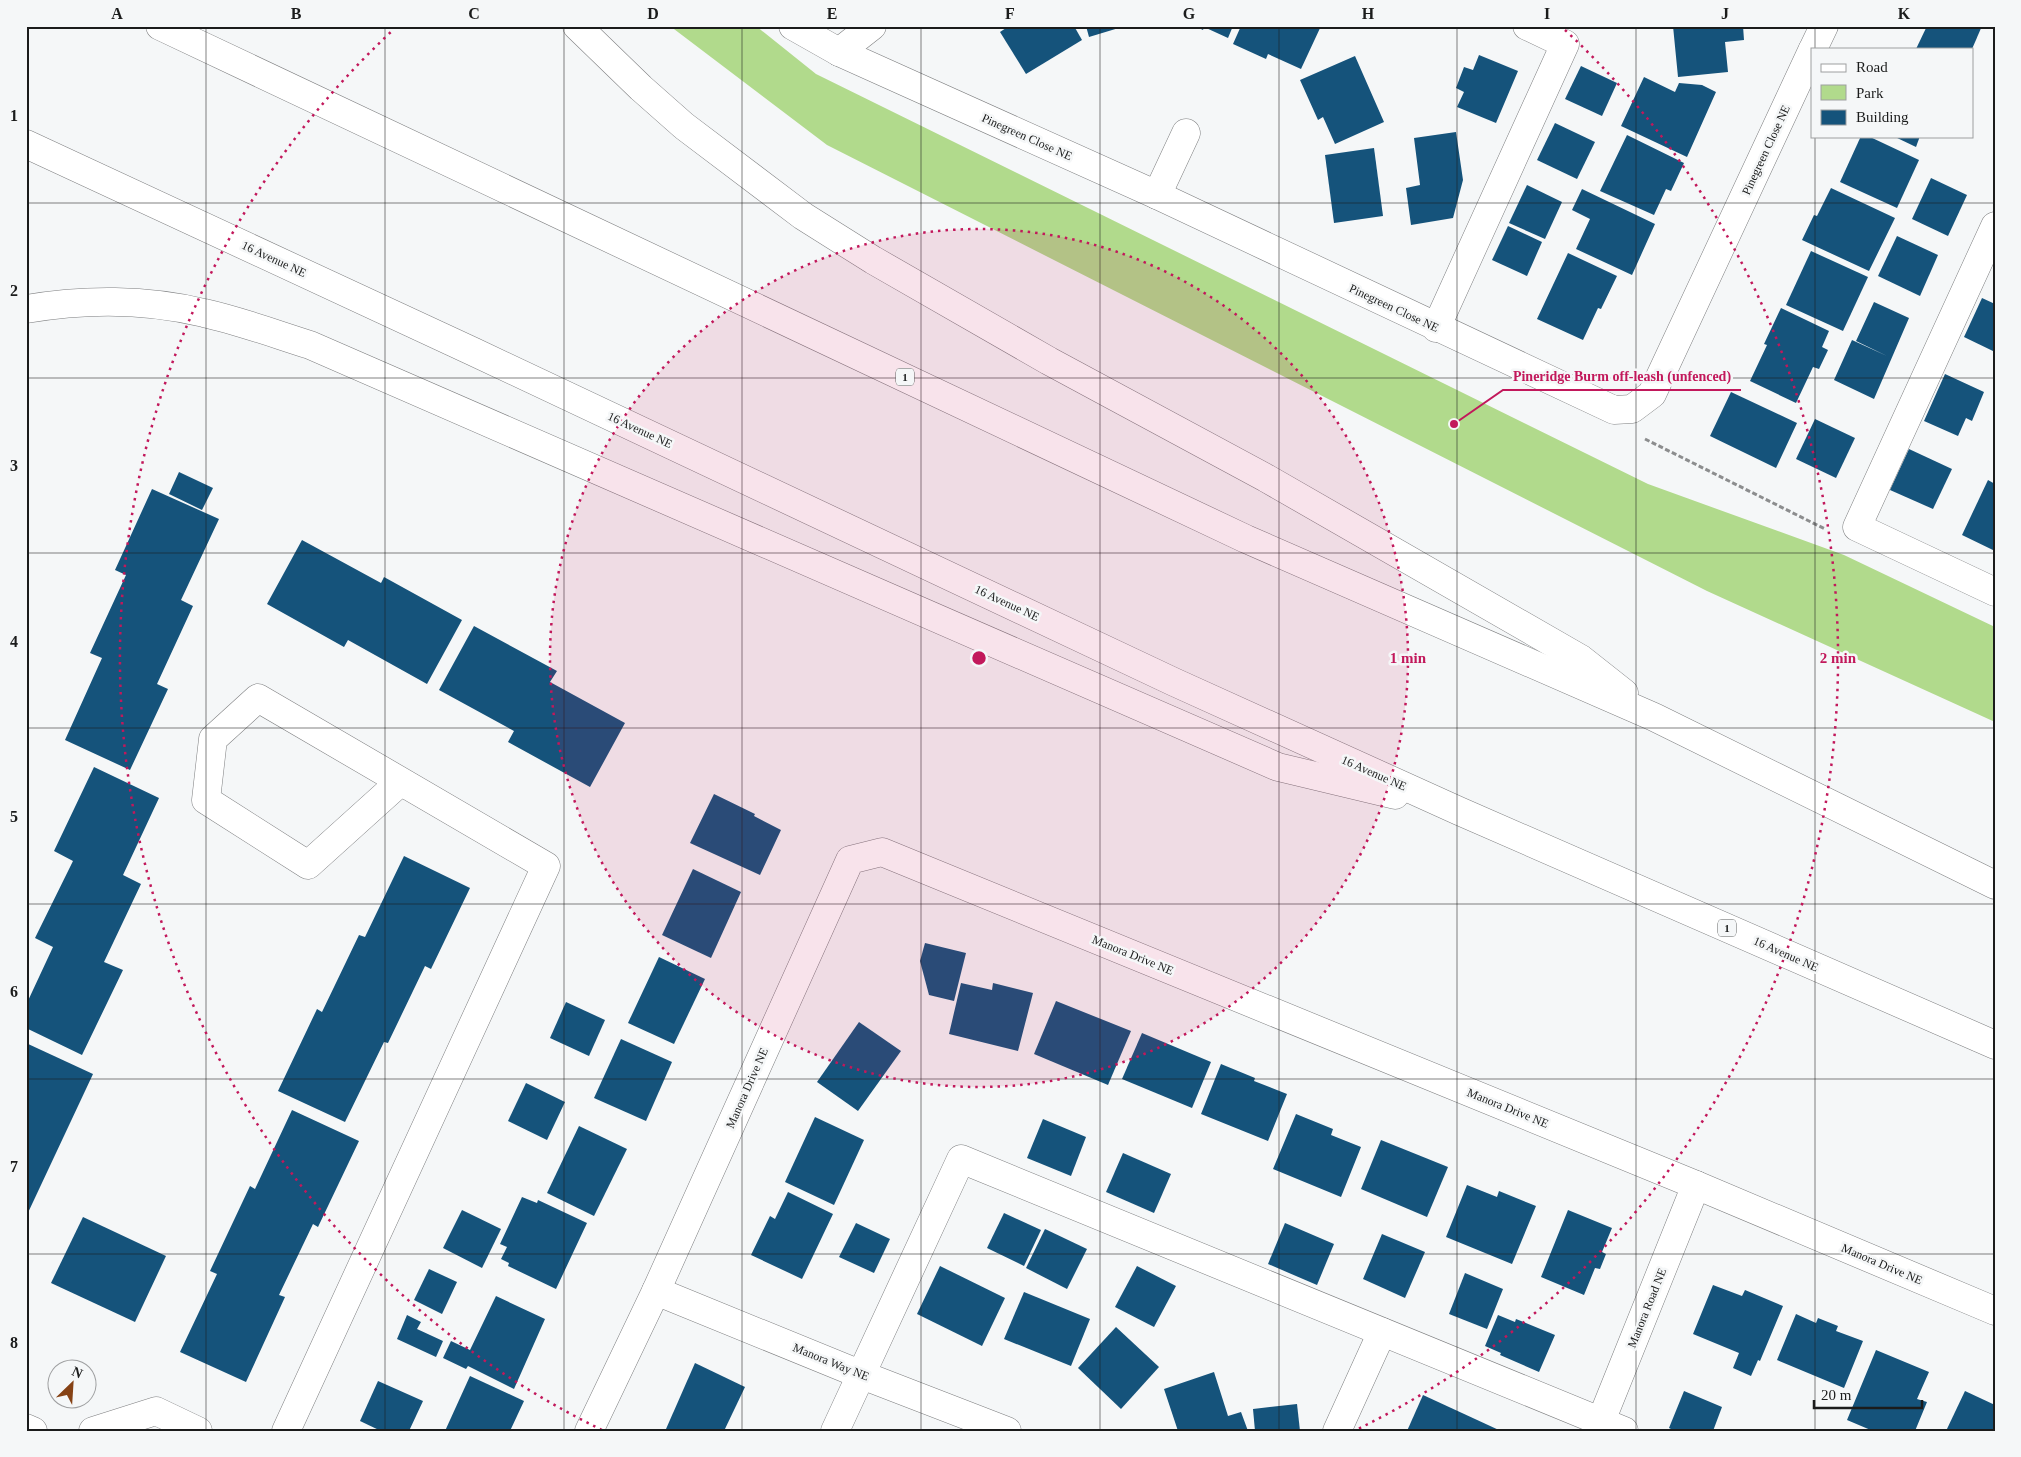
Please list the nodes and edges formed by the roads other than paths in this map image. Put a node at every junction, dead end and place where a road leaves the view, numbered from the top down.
1 (160, 26) edge
2 (576, 26) edge
3 (793, 26) edge
4 (872, 26) edge
5 (1527, 26) edge
6 (1824, 26) edge
7 (1814, 48) edge
8 (839, 52) junction
9 (1811, 54) edge
10 (1186, 133) dead end
11 (26, 144) edge
12 (1157, 195) junction
13 (1995, 226) edge
14 (26, 309) edge
15 (1436, 328) junction
16 (1995, 592) edge
17 (1654, 717) junction
18 (400, 782) junction
19 (1459, 811) junction
20 (1995, 885) edge
21 (1995, 1045) edge
22 (1696, 1185) junction
23 (656, 1291) junction
24 (1995, 1312) edge
25 (1382, 1332) junction
26 (862, 1375) junction
27 (1608, 1427) edge
28 (26, 1428) edge
29 (33, 1431) edge
30 (93, 1431) edge
31 (198, 1431) edge
32 (286, 1431) edge
33 (589, 1431) edge
34 (835, 1431) edge
35 (1007, 1431) edge
36 (1337, 1431) edge

1 - 17 main road, 1
2 - 17 main road
3 - 8 main road, Pinegreen Close NE
4 - 8 main road
5 - 15 main road
6 - 7 main road, Pinegreen Close NE
8 - 12 main road, Pinegreen Close NE
9 - 15 main road, Pinegreen Close NE
10 - 12 main road
11 - 19 main road, 16 Avenue NE / 1
12 - 15 main road, Pinegreen Close NE
13 - 16 main road
14 - 19 main road
17 - 20 main road, 1
18 - 18 main road
18 - 32 main road
19 - 21 main road, 16 Avenue NE / 1
22 - 23 main road, Manora Drive NE
22 - 24 main road, Manora Drive NE
22 - 27 main road, Manora Road NE
23 - 26 main road, Manora Way NE
23 - 33 main road, Manora Drive NE
25 - 26 main road
25 - 27 main road
25 - 36 main road
26 - 34 main road
26 - 35 main road, Manora Way NE
28 - 29 main road
30 - 31 main road

